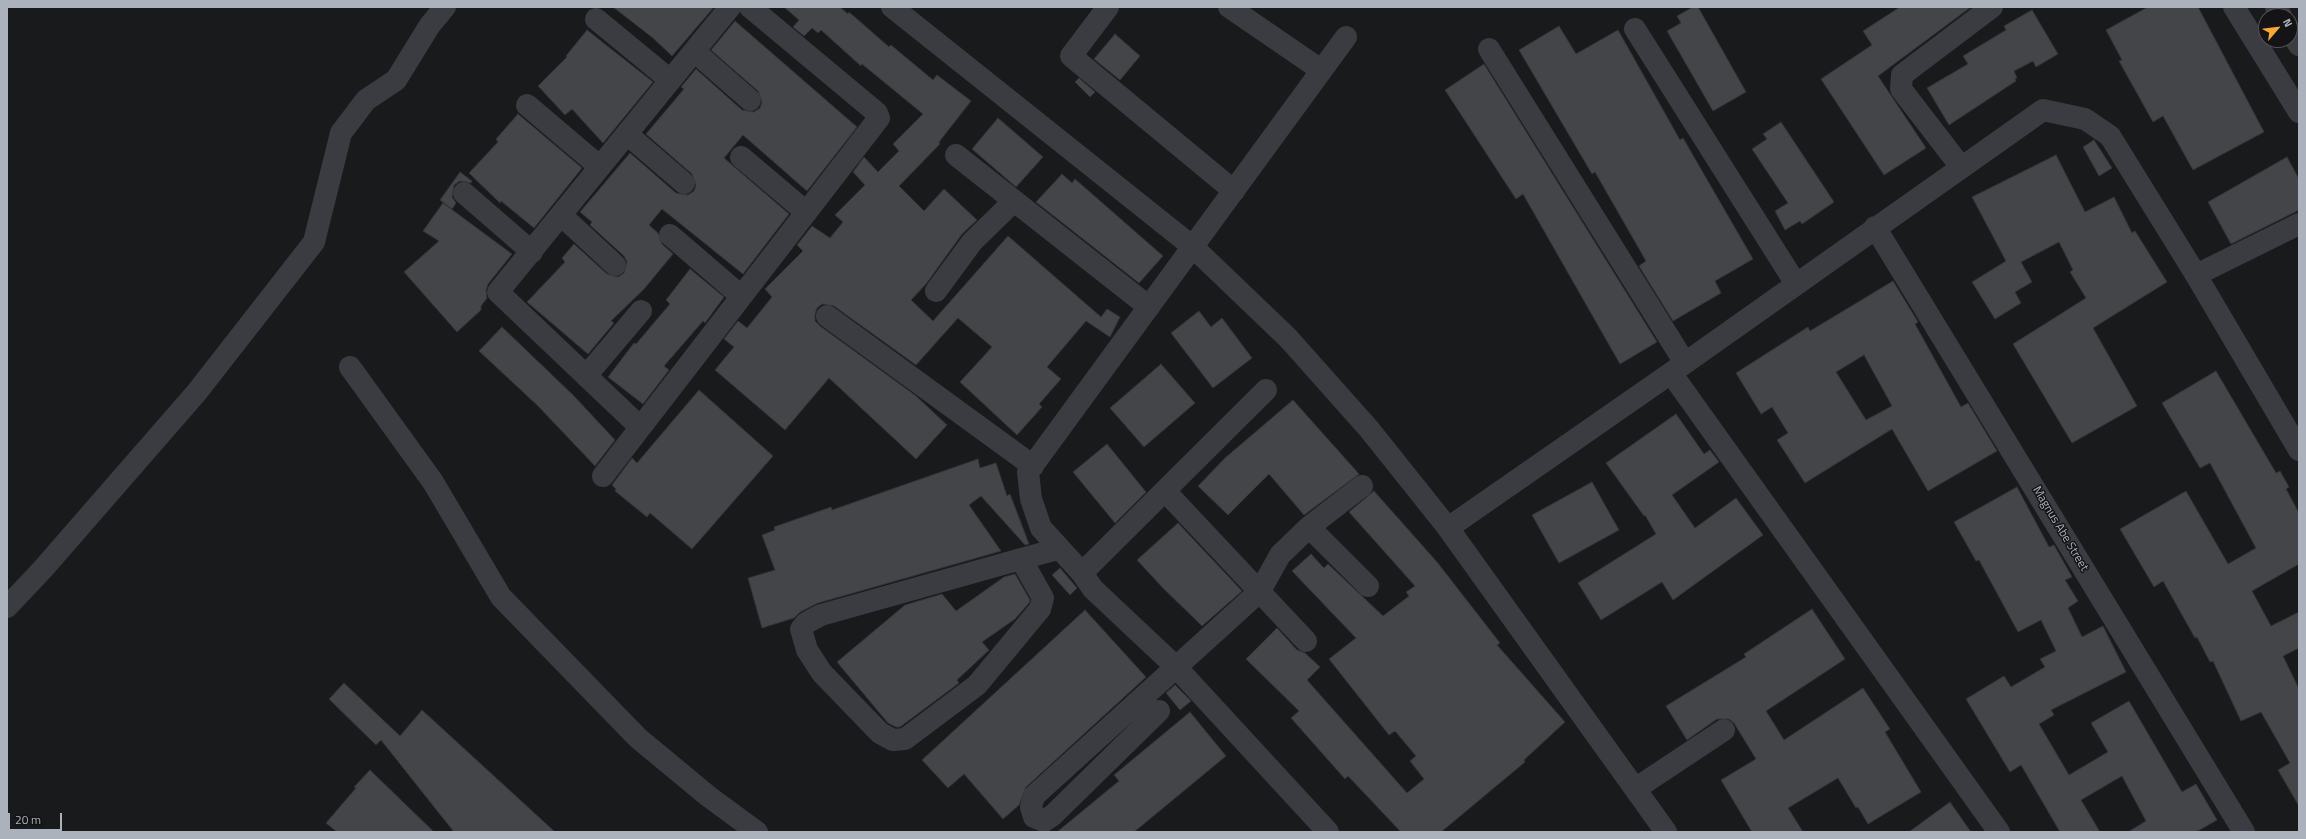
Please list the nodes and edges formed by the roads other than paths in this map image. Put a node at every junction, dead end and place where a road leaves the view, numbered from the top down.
1 (445, 7) edge
2 (730, 7) edge
3 (750, 7) edge
4 (892, 7) edge
5 (1108, 7) edge
6 (1229, 7) edge
7 (1992, 7) edge
8 (2234, 7) edge
9 (596, 19) dead end
10 (1635, 29) dead end
11 (1346, 37) dead end
12 (1489, 49) dead end
13 (694, 51) junction
14 (1322, 70) junction
15 (670, 80) junction
16 (750, 100) dead end
17 (527, 105) dead end
18 (2299, 112) edge
19 (627, 134) junction
20 (956, 154) dead end
21 (741, 156) dead end
22 (600, 167) junction
23 (1961, 167) junction
24 (684, 183) dead end
25 (1234, 191) junction
26 (464, 193) dead end
27 (1014, 201) junction
28 (806, 212) junction
29 (562, 215) junction
30 (2299, 224) edge
31 (1875, 227) junction
32 (670, 234) dead end
33 (1193, 247) junction
34 (532, 252) junction
35 (614, 265) dead end
36 (2196, 275) junction
37 (1796, 284) junction
38 (936, 291) dead end
39 (741, 296) junction
40 (1149, 307) junction
41 (641, 311) dead end
42 (827, 316) dead end
43 (350, 367) dead end
44 (1678, 368) junction
45 (586, 376) junction
46 (1266, 390) dead end
47 (640, 427) junction
48 (2299, 450) edge
49 (1033, 466) junction
50 (603, 476) dead end
51 (1362, 486) dead end
52 (1165, 491) junction
53 (1309, 527) junction
54 (1448, 528) junction
55 (1058, 549) junction
56 (1021, 559) junction
57 (1082, 573) junction
58 (1368, 586) dead end
59 (1260, 591) junction
60 (7, 608) edge
61 (1306, 641) dead end
62 (1176, 667) junction
63 (1159, 711) dead end
64 (1724, 730) dead end
65 (1635, 789) junction
66 (757, 832) edge
67 (1328, 832) edge
68 (1666, 832) edge
69 (1999, 832) edge
70 (2244, 832) edge

1 - 60 street
2 - 13 street
3 - 28 street
4 - 33 street
5 - 25 street
6 - 14 street
7 - 23 street
8 - 18 street
9 - 15 street
10 - 37 street
11 - 14 street
12 - 44 street
13 - 15 street
13 - 16 street
14 - 25 street
15 - 19 street
17 - 22 street
19 - 22 street
19 - 24 street
20 - 27 street
21 - 28 street
22 - 29 street
23 - 31 street
23 - 36 street
25 - 33 street
26 - 34 street
27 - 38 street
27 - 40 street
28 - 39 street
29 - 34 street
29 - 35 street
30 - 36 street
31 - 37 street
31 - 70 street, Magnus Abe Street
32 - 39 street
33 - 40 street
33 - 54 street
34 - 45 street
36 - 48 street
37 - 44 street
39 - 47 street
40 - 49 street
41 - 45 street
42 - 49 street
43 - 66 street
44 - 54 street
44 - 69 street
45 - 47 street
46 - 52 street
47 - 50 street
49 - 55 street
51 - 53 street
52 - 57 street
52 - 59 street
53 - 58 street
53 - 59 street
54 - 65 street
55 - 56 street
55 - 57 street
56 - 56 street
57 - 62 street
59 - 61 street
59 - 62 street
62 - 63 street
62 - 67 street
64 - 65 street
65 - 68 street

